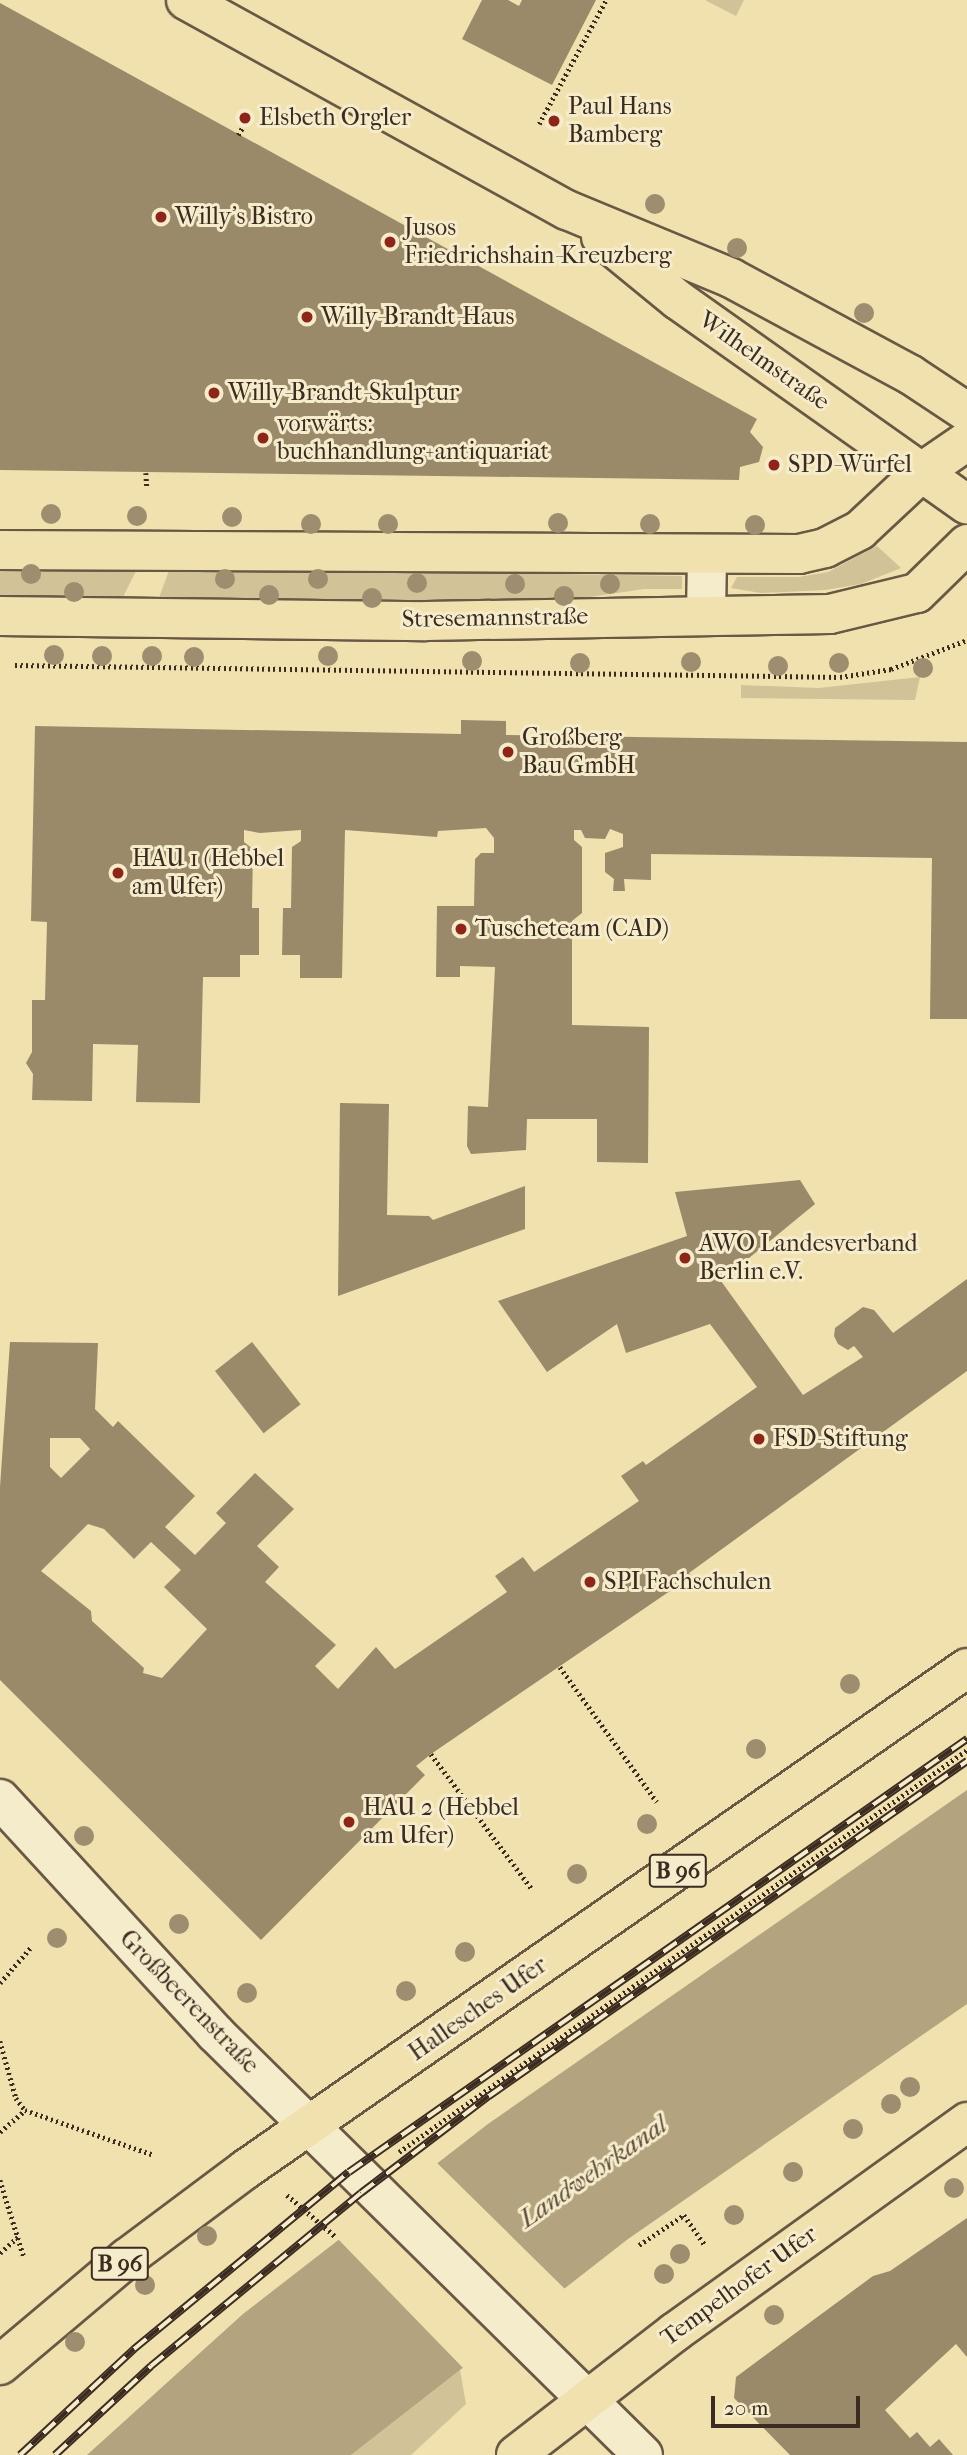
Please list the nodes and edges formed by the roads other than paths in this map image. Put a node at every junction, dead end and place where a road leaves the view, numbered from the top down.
1 (186, 0) edge
2 (567, 209) junction
3 (967, 412) edge
4 (967, 441) edge
5 (922, 472) junction
6 (967, 505) edge
7 (967, 544) edge
8 (0, 550) edge
9 (708, 555) junction
10 (706, 614) junction
11 (0, 616) edge
12 (967, 1668) edge
13 (0, 1799) edge
14 (967, 2122) edge
15 (309, 2126) junction
16 (0, 2365) edge
17 (586, 2399) junction
18 (516, 2455) edge
19 (643, 2455) edge

1 - 2 main road, Wilhelmstraße
2 - 3 main road, Wilhelmstraße
2 - 5 main road, Wilhelmstraße
4 - 5 main road
5 - 6 main road, Wilhelmstraße
5 - 9 main road
7 - 10 main road, Stresemannstraße
8 - 9 main road
9 - 10 street
10 - 11 main road, Stresemannstraße
12 - 15 main road, Hallesches Ufer / B 96
13 - 15 street, Großbeerenstraße
14 - 17 main road, Tempelhofer Ufer
15 - 16 main road, Hallesches Ufer / B 96
15 - 17 street, Großbeerenstraße
17 - 18 main road, Tempelhofer Ufer
17 - 19 street

